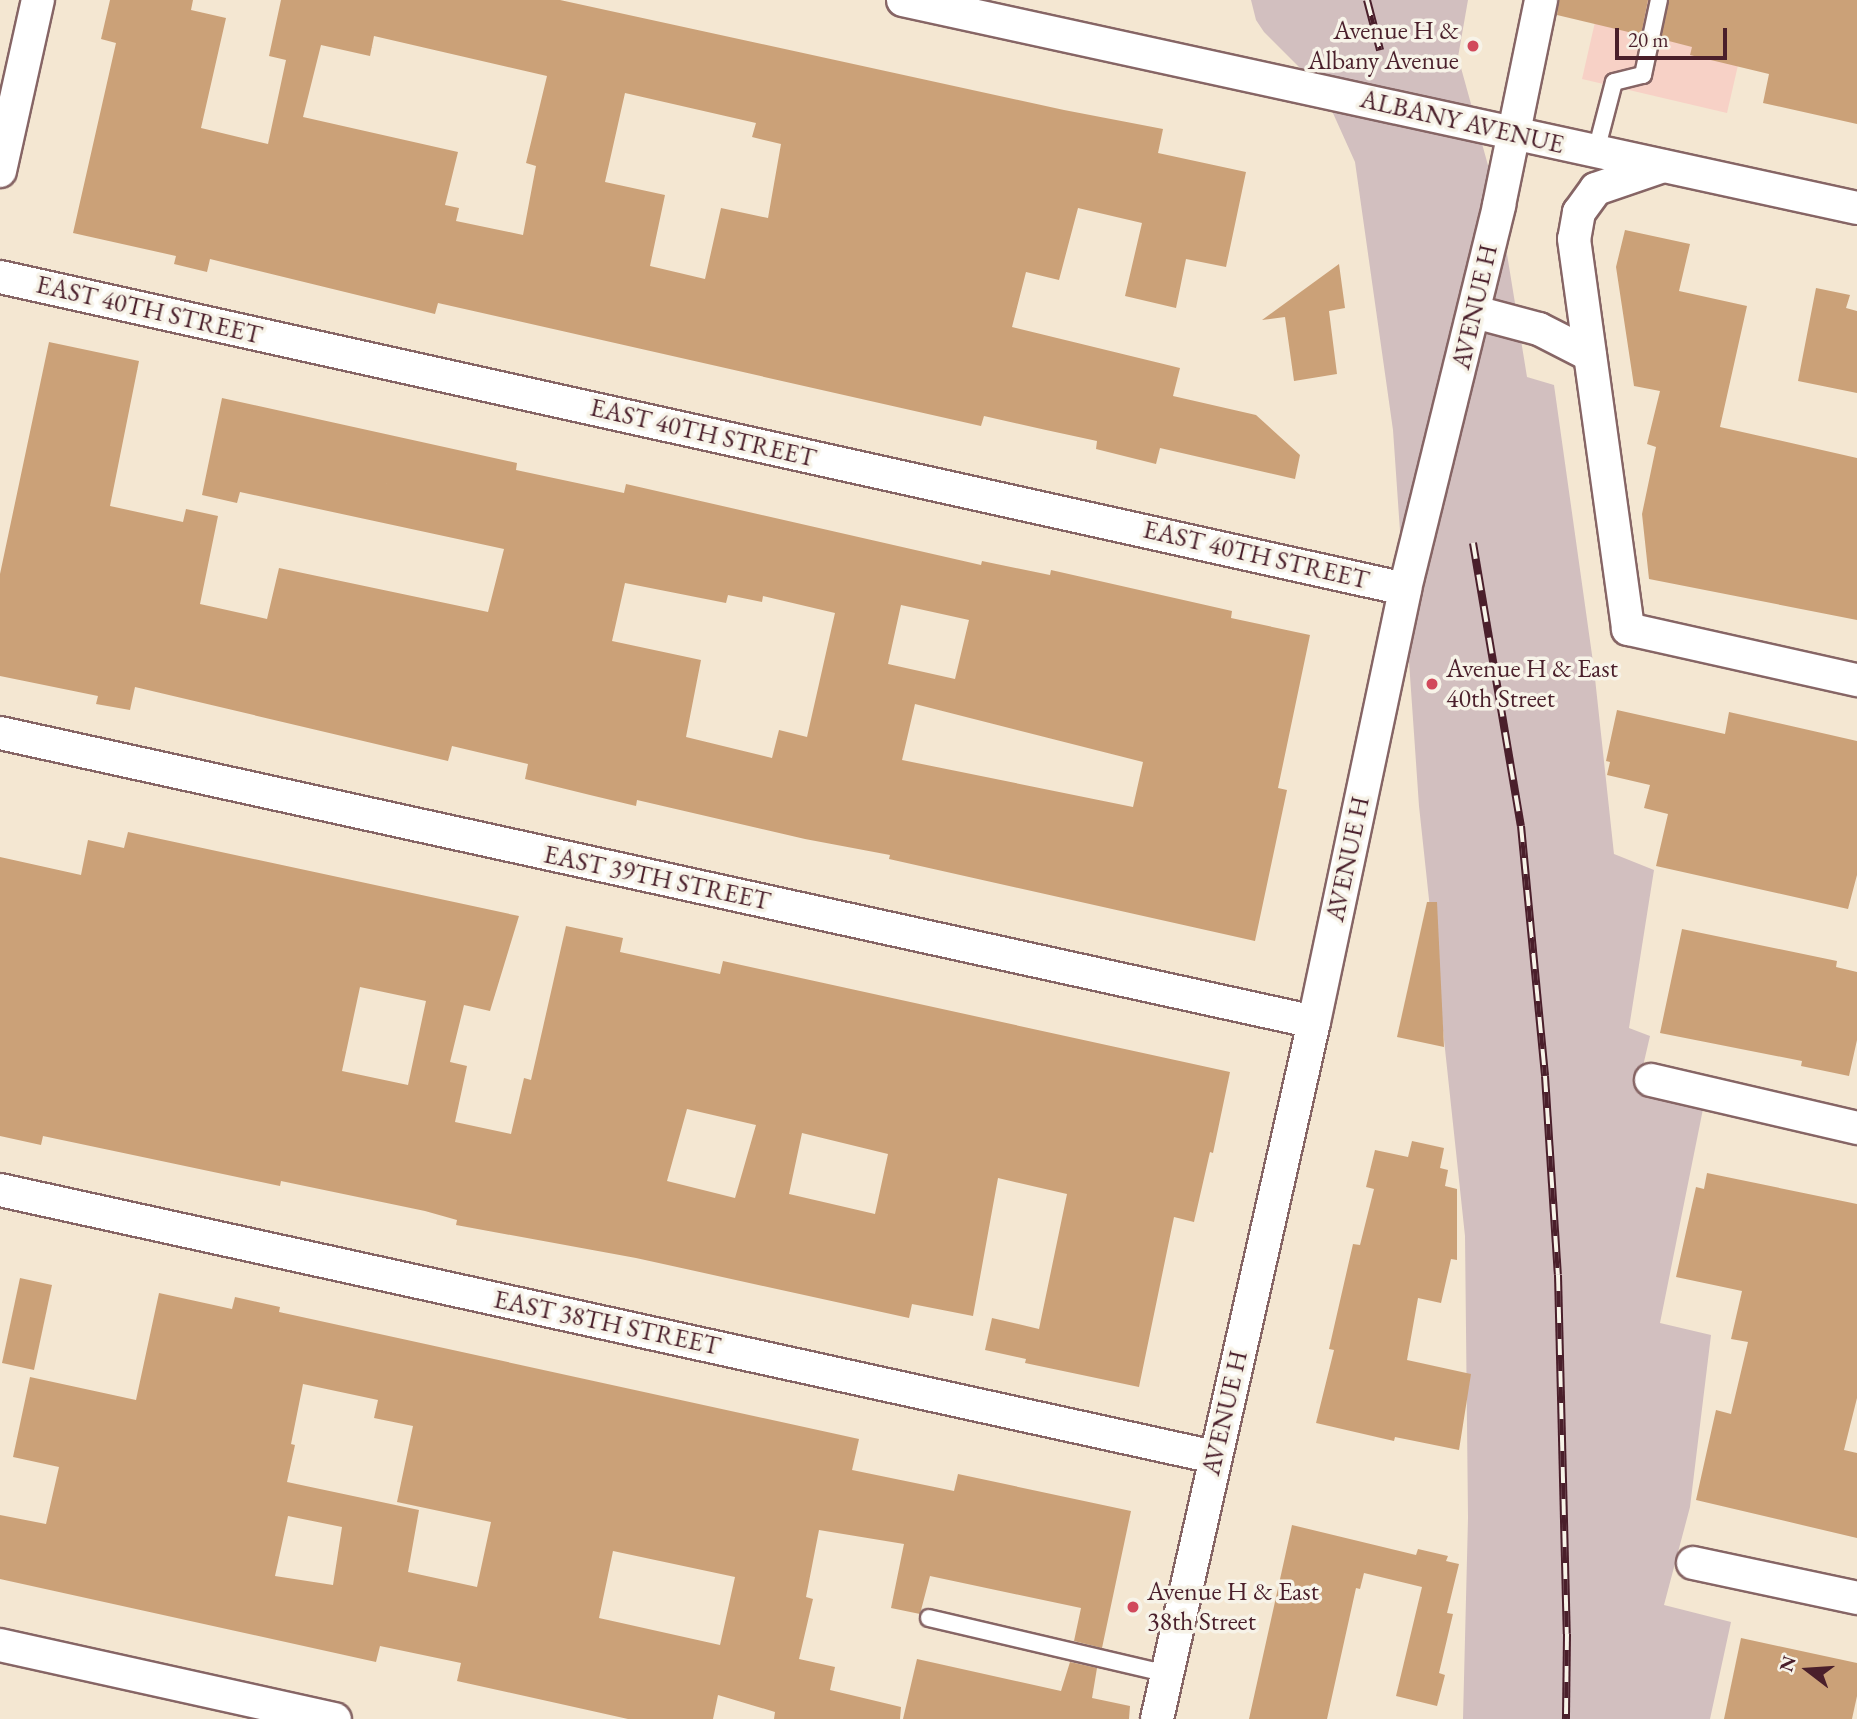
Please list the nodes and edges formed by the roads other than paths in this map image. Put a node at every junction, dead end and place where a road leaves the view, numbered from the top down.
1 (38, 0) edge
2 (904, 0) edge
3 (1541, 0) edge
4 (1659, 0) edge
5 (1514, 132) junction
6 (1596, 151) junction
7 (1664, 166) junction
8 (0, 171) edge
9 (1857, 208) edge
10 (0, 277) edge
11 (1475, 312) junction
12 (1590, 355) junction
13 (1405, 589) junction
14 (1857, 680) edge
15 (0, 733) edge
16 (1314, 1022) junction
17 (1651, 1080) dead end
18 (1857, 1128) edge
19 (0, 1190) edge
20 (1214, 1457) junction
21 (1693, 1563) dead end
22 (1857, 1598) edge
23 (929, 1618) dead end
24 (0, 1645) edge
25 (1167, 1674) junction
26 (335, 1719) edge
27 (1157, 1719) edge

1 - 8 street
2 - 5 street, ALBANY AVENUE
3 - 5 street, AVENUE H
4 - 6 lane
5 - 6 street, ALBANY AVENUE
5 - 11 street, AVENUE H
6 - 7 street, ALBANY AVENUE
7 - 9 street, ALBANY AVENUE
7 - 12 street
10 - 13 street, EAST 40TH STREET
11 - 12 street
11 - 13 street, AVENUE H
12 - 14 street
13 - 16 street, AVENUE H
15 - 16 street, EAST 39TH STREET
16 - 20 street, AVENUE H
17 - 18 street
19 - 20 street, EAST 38TH STREET
20 - 25 street, AVENUE H
21 - 22 street
23 - 25 lane
24 - 26 street
25 - 27 street, AVENUE H

